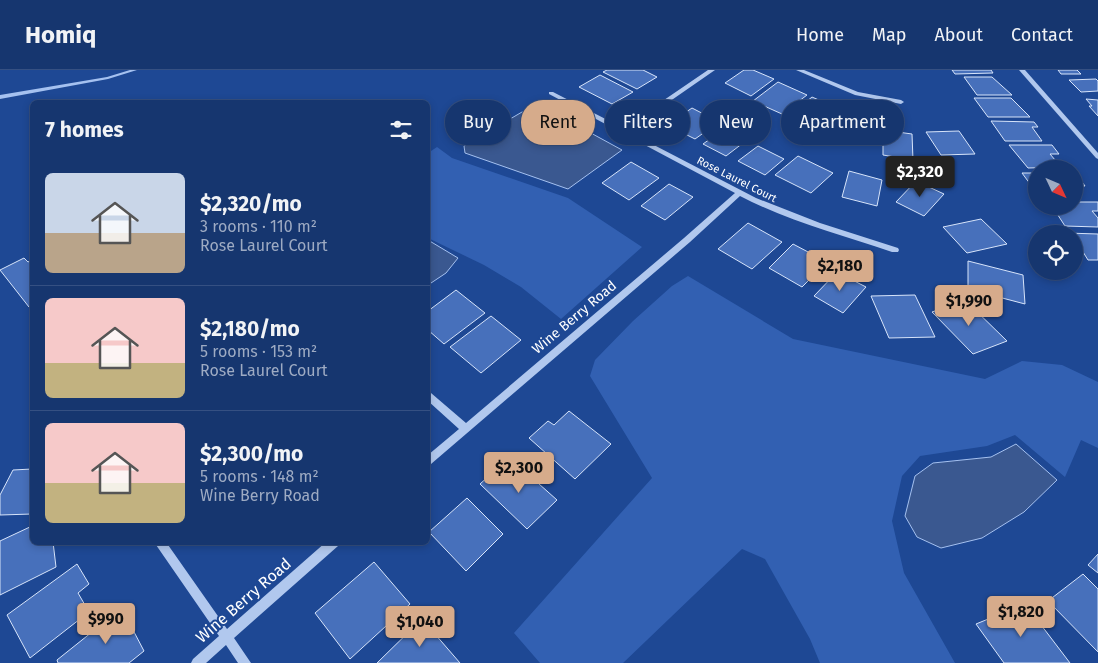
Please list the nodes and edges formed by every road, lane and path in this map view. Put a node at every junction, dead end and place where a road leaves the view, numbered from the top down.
1 (712, 70) edge
2 (799, 70) edge
3 (1022, 70) edge
4 (551, 93) dead end
5 (668, 100) edge
6 (890, 100) edge
7 (605, 120) edge
8 (651, 145) edge
9 (1098, 157) edge
10 (739, 193) junction
11 (895, 250) dead end
12 (430, 398) edge
13 (466, 428) junction
14 (430, 459) edge
15 (161, 545) edge
16 (331, 545) edge
17 (226, 636) junction
18 (197, 663) edge
19 (245, 663) edge

1 - 5 street
2 - 6 street
3 - 9 street
4 - 7 street, Rose Laurel Court
8 - 10 street, Rose Laurel Court
10 - 11 street, Rose Laurel Court
10 - 13 street, Wine Berry Road
12 - 13 street
13 - 14 street, Wine Berry Road
15 - 17 street
16 - 17 street, Wine Berry Road
17 - 18 street, Wine Berry Road
17 - 19 street

